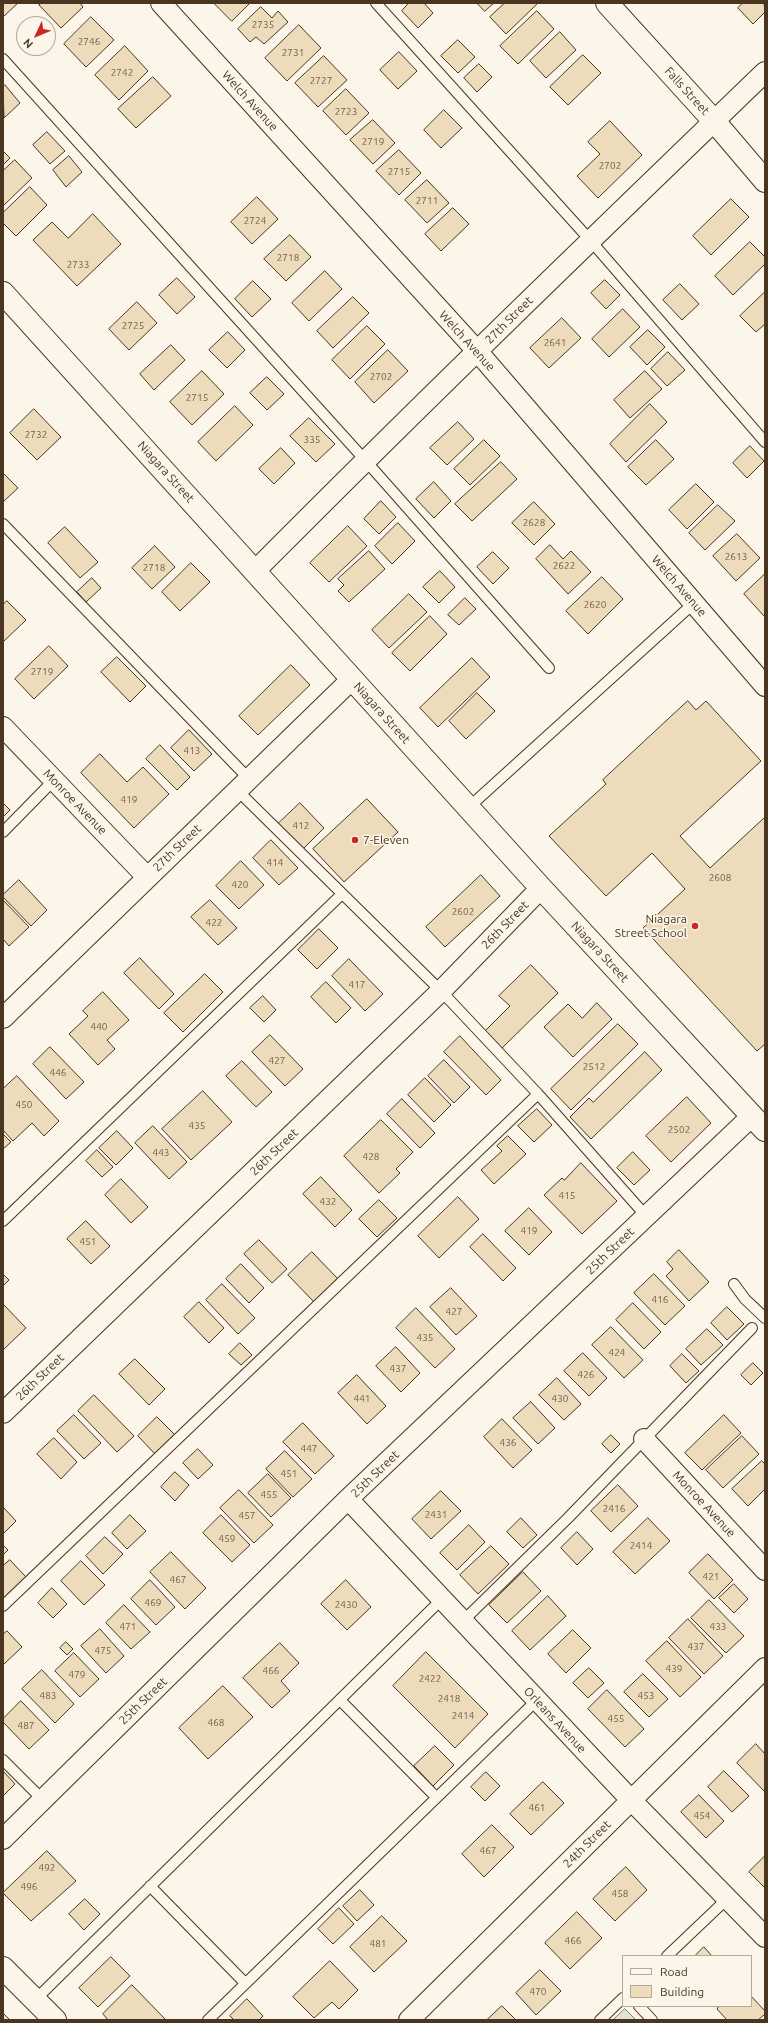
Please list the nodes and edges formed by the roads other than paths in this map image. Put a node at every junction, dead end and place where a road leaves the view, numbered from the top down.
1 (161, 3) edge
2 (376, 3) edge
3 (607, 3) edge
4 (3, 60) edge
5 (765, 72) edge
6 (714, 121) junction
7 (765, 181) edge
8 (590, 240) junction
9 (3, 293) edge
10 (478, 352) junction
11 (765, 442) edge
12 (365, 460) junction
13 (3, 524) edge
14 (255, 571) junction
15 (694, 603) junction
16 (549, 668) dead end
17 (352, 679) junction
18 (765, 686) edge
19 (3, 727) edge
20 (54, 780) junction
21 (243, 785) junction
22 (468, 808) junction
23 (3, 832) edge
24 (147, 877) junction
25 (541, 888) junction
26 (342, 894) junction
27 (440, 991) junction
28 (3, 1018) edge
29 (538, 1094) junction
30 (759, 1123) edge
31 (646, 1216) junction
32 (3, 1222) edge
33 (734, 1284) dead end
34 (765, 1318) edge
35 (752, 1328) dead end
36 (3, 1413) edge
37 (644, 1439) junction
38 (348, 1500) junction
39 (765, 1570) edge
40 (442, 1599) junction
41 (3, 1606) edge
42 (463, 1621) junction
43 (765, 1668) edge
44 (340, 1700) junction
45 (537, 1700) junction
46 (3, 1760) edge
47 (436, 1797) junction
48 (42, 1800) junction
49 (631, 1800) junction
50 (3, 1839) edge
51 (150, 1886) junction
52 (728, 1898) junction
53 (765, 1937) edge
54 (668, 1955) edge
55 (3, 1968) edge
56 (245, 1983) junction
57 (622, 1999) edge
58 (35, 2000) junction
59 (640, 2007) edge
60 (55, 2020) edge
61 (208, 2020) edge
62 (409, 2020) edge
63 (600, 2020) edge
64 (652, 2020) edge

1 - 10 street, Welch Avenue
2 - 8 lane
3 - 6 street, Falls Street
4 - 12 lane
5 - 6 street, 27th Street
6 - 7 street, Falls Street
6 - 8 street, 27th Street
8 - 10 street, 27th Street
8 - 11 lane
9 - 14 street, Niagara Street
10 - 12 street, 27th Street
10 - 15 street, Welch Avenue
12 - 14 street, 27th Street
12 - 16 lane
13 - 21 lane
14 - 17 street, Niagara Street
15 - 18 street, Welch Avenue
15 - 22 lane
17 - 21 street, 27th Street
17 - 22 street, Niagara Street
19 - 20 street, Monroe Avenue
20 - 23 lane
20 - 24 street, Monroe Avenue
21 - 24 street, 27th Street
21 - 26 lane
22 - 25 street, Niagara Street
24 - 28 street, 27th Street
25 - 27 street, 26th Street
25 - 30 street, Niagara Street
26 - 27 lane
26 - 32 lane
27 - 29 lane
27 - 36 street, 26th Street
29 - 31 lane
29 - 41 lane
30 - 31 street, 25th Street
31 - 38 street, 25th Street
33 - 34 lane
35 - 37 lane
37 - 39 street, Monroe Avenue
37 - 42 lane
38 - 40 street, Orleans Avenue
38 - 48 street, 25th Street
40 - 42 street, Orleans Avenue
40 - 44 lane
42 - 45 street, Orleans Avenue
43 - 49 street, 24th Street
44 - 47 lane
44 - 51 lane
45 - 47 lane
45 - 49 street, Orleans Avenue
46 - 48 lane
47 - 56 lane
48 - 50 street, 25th Street
49 - 52 street, Orleans Avenue
49 - 62 street, 24th Street
51 - 56 lane
51 - 58 lane
52 - 53 street, Orleans Avenue
52 - 54 lane
55 - 58 street
56 - 61 lane
57 - 63 lane
58 - 60 street
59 - 64 lane

